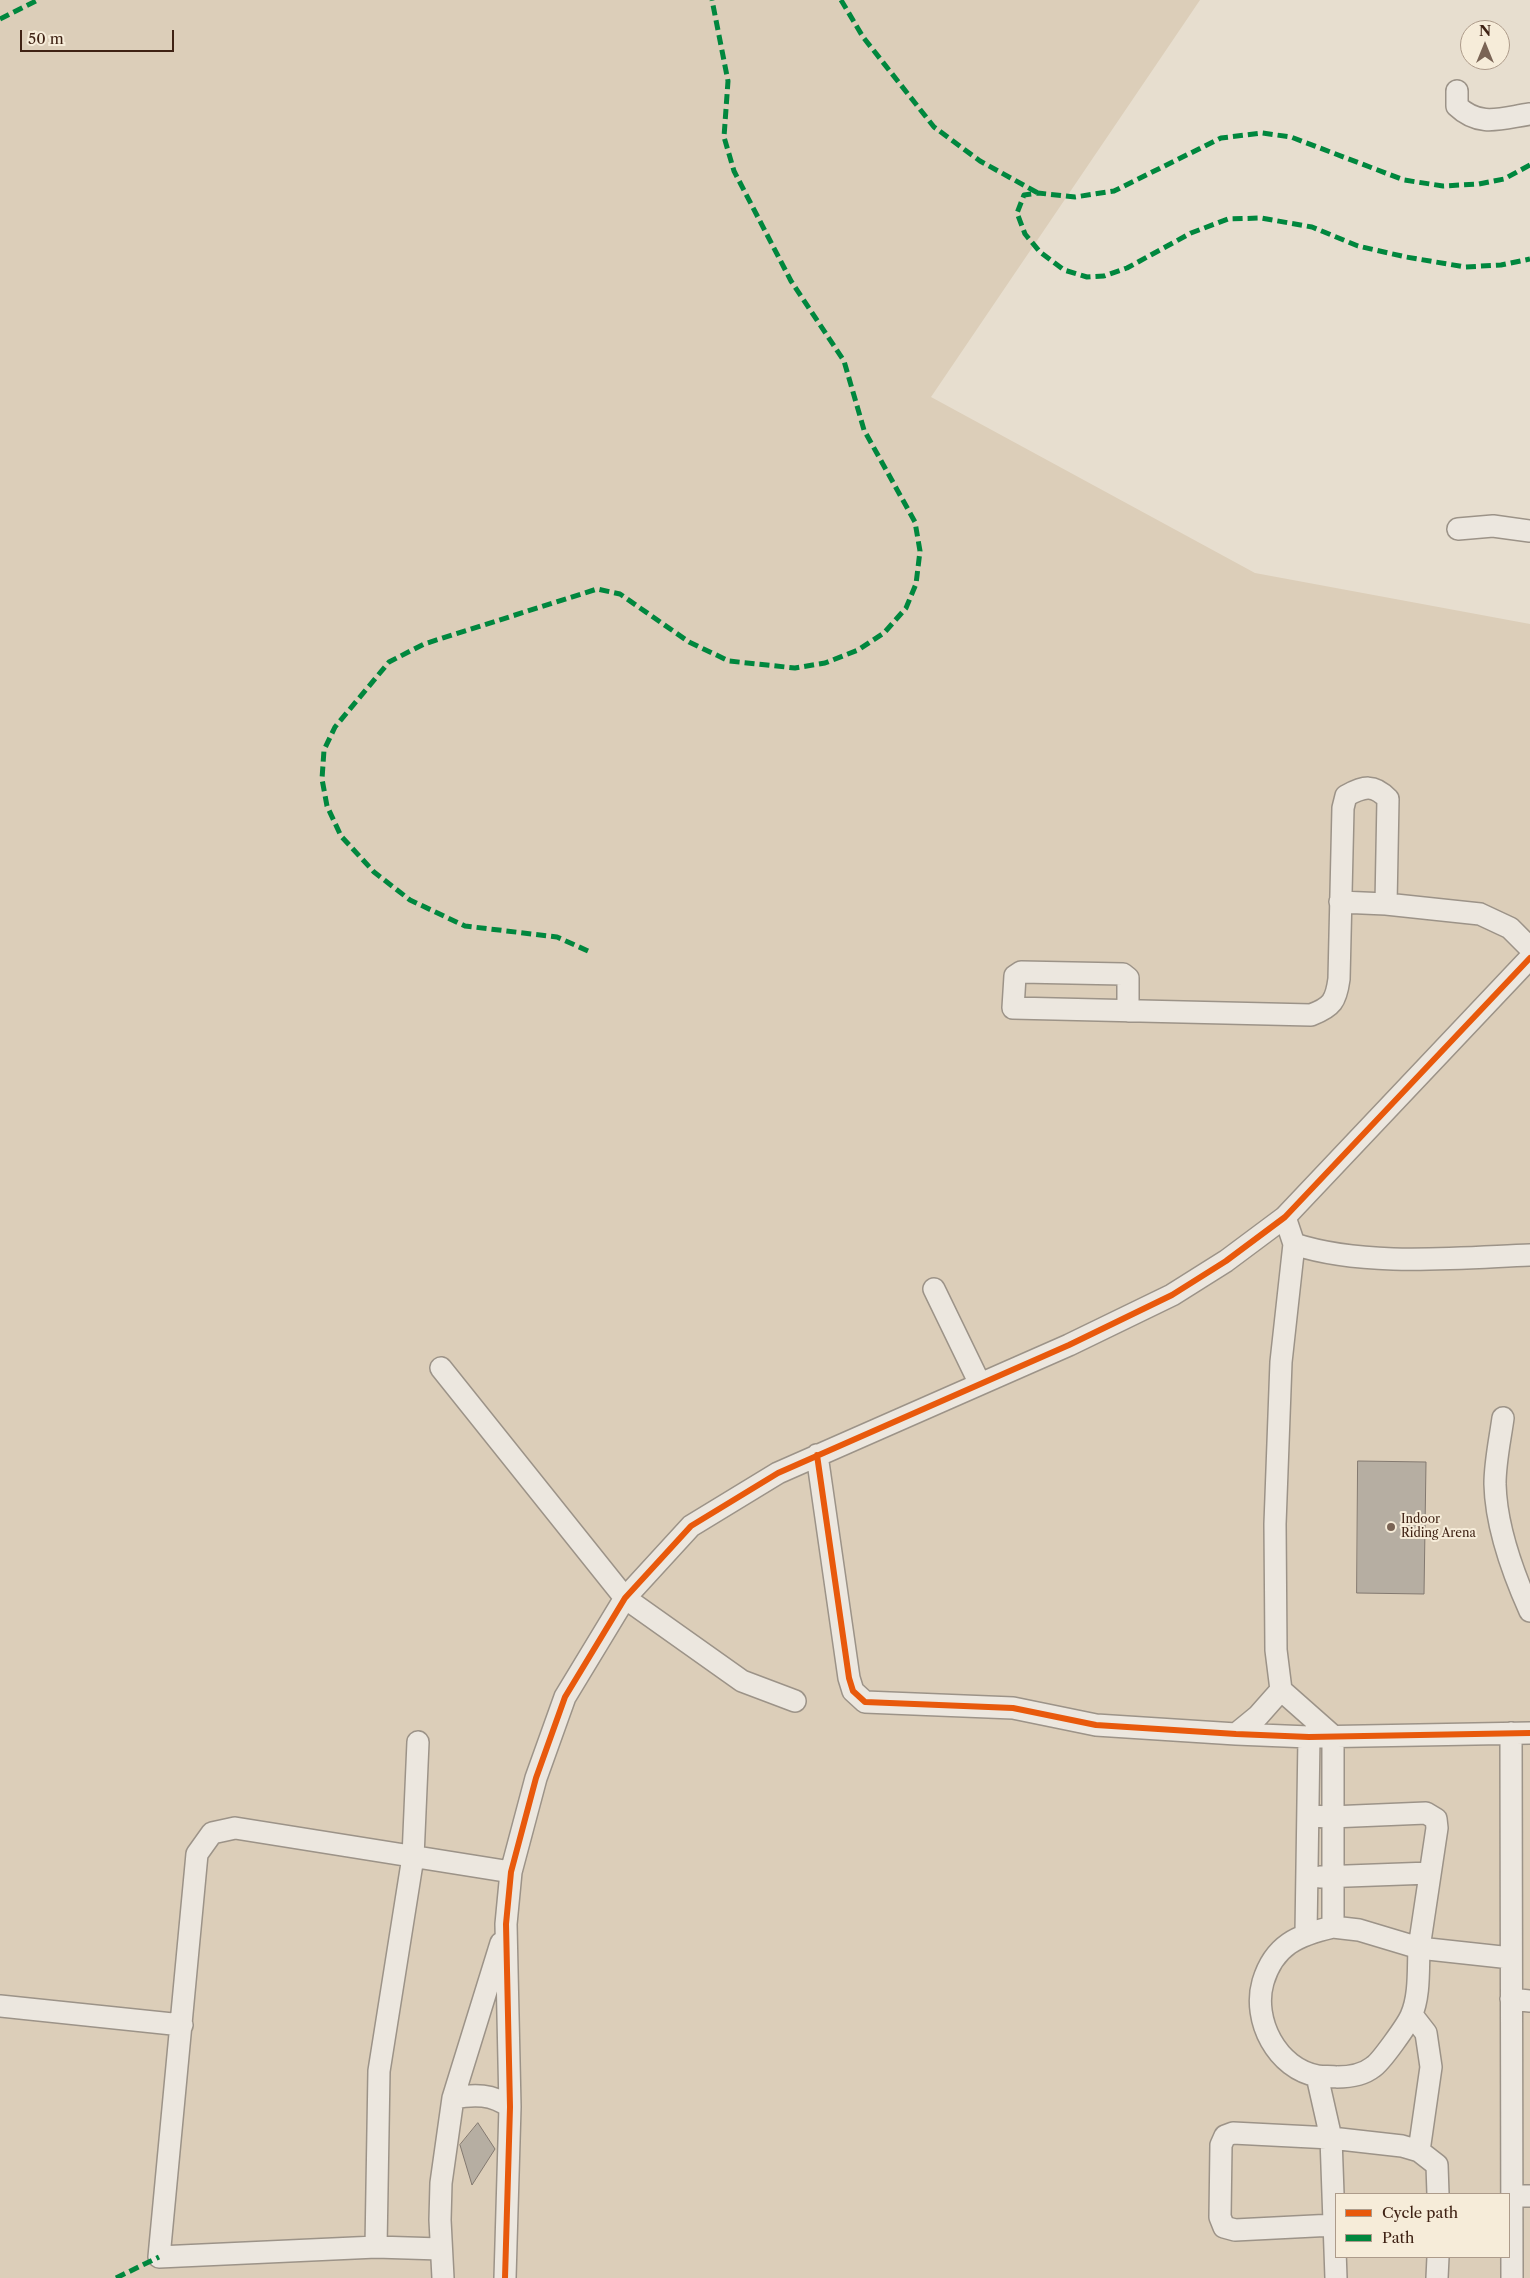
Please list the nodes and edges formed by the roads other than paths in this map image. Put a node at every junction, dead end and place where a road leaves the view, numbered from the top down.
1 (1457, 91) dead end
2 (1530, 114) edge
3 (1458, 529) dead end
4 (1530, 531) edge
5 (1340, 902) junction
6 (1386, 904) junction
7 (1530, 948) edge
8 (1530, 958) edge
9 (1128, 1011) junction
10 (1285, 1217) junction
11 (1294, 1244) junction
12 (1530, 1255) edge
13 (934, 1289) dead end
14 (441, 1368) dead end
15 (980, 1384) junction
16 (1503, 1418) dead end
17 (817, 1455) junction
18 (625, 1598) junction
19 (1530, 1611) edge
20 (1281, 1690) junction
21 (795, 1702) dead end
22 (1236, 1734) junction
23 (1525, 1734) edge
24 (1309, 1736) junction
25 (1333, 1736) junction
26 (418, 1742) dead end
27 (1308, 1816) junction
28 (1331, 1817) junction
29 (413, 1857) junction
30 (511, 1872) junction
31 (1430, 1873) junction
32 (1307, 1877) junction
33 (1332, 1877) junction
34 (506, 1924) junction
35 (1333, 1927) junction
36 (1306, 1933) junction
37 (1419, 1948) junction
38 (1511, 1958) junction
39 (1521, 2000) edge
40 (0, 2006) edge
41 (1412, 2015) junction
42 (182, 2025) junction
43 (1317, 2076) junction
44 (453, 2098) junction
45 (510, 2108) junction
46 (1331, 2138) junction
47 (1419, 2151) junction
48 (1438, 2193) edge
49 (1521, 2196) edge
50 (1510, 2220) edge
51 (1335, 2224) edge
52 (376, 2247) junction
53 (440, 2249) junction
54 (1336, 2258) edge
55 (1438, 2258) edge
56 (443, 2278) edge
57 (505, 2278) edge
58 (1336, 2278) edge
59 (1437, 2278) edge
60 (1512, 2278) edge

1 - 2 street
3 - 4 street
5 - 6 street
5 - 6 street
5 - 9 street
6 - 7 street
8 - 10 street
9 - 9 street
10 - 11 street
10 - 15 street
11 - 12 street
11 - 20 street
13 - 15 street
14 - 18 street
15 - 17 street
16 - 19 street
17 - 18 street
17 - 22 street
18 - 21 street
18 - 30 street
20 - 22 street
20 - 25 street
22 - 24 street
23 - 25 street
23 - 38 street
24 - 25 street
24 - 27 street
25 - 28 street
26 - 29 street
27 - 28 street
27 - 32 street
28 - 31 street
28 - 33 street
29 - 30 street
29 - 42 street
29 - 52 street
30 - 34 street
31 - 33 street
31 - 37 street
32 - 33 street
32 - 36 street
33 - 35 street
34 - 44 street
34 - 45 street
35 - 36 street
35 - 37 street
36 - 43 street
37 - 38 street
37 - 41 street
38 - 39 street
39 - 49 street
40 - 42 street
41 - 43 street
41 - 47 street
42 - 52 street
43 - 46 street
44 - 45 street
44 - 53 street
45 - 57 street
46 - 47 street
46 - 51 street
46 - 51 street
47 - 48 street
49 - 50 street
50 - 60 street
52 - 53 street
53 - 56 street
54 - 58 street
55 - 59 street

